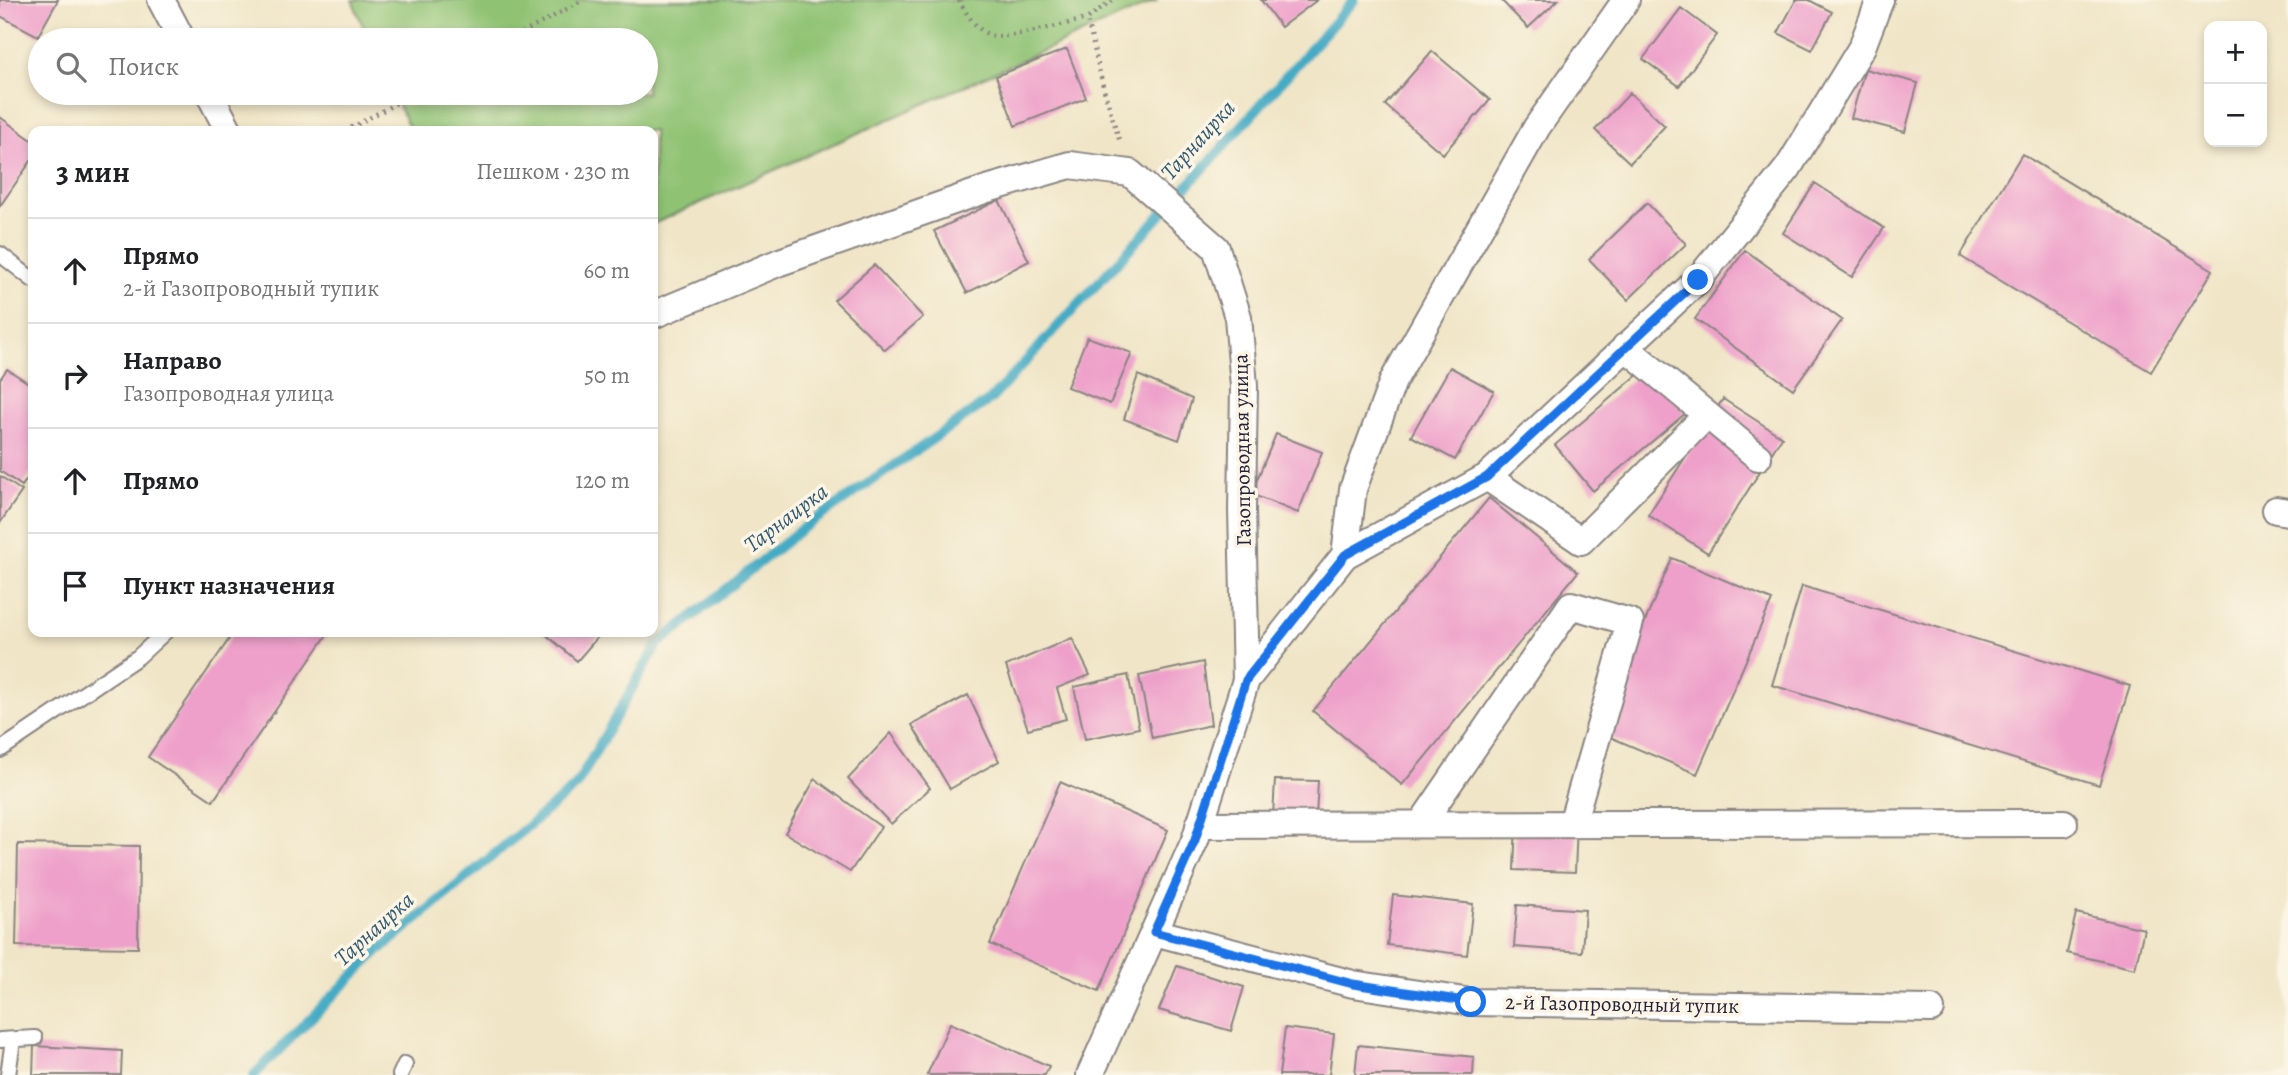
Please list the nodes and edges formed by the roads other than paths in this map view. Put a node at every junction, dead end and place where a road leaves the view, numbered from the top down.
1 (161, 0) edge
2 (1626, 0) edge
3 (1880, 0) edge
4 (175, 28) edge
5 (215, 105) edge
6 (226, 126) edge
7 (0, 254) edge
8 (28, 276) edge
9 (658, 313) edge
10 (1625, 347) junction
11 (1707, 415) junction
12 (1758, 457) dead end
13 (1487, 477) junction
14 (1345, 555) junction
15 (160, 637) edge
16 (1246, 680) junction
17 (0, 750) edge
18 (2064, 823) dead end
19 (1421, 824) junction
20 (1572, 824) junction
21 (1199, 825) junction
22 (1154, 932) junction
23 (1931, 1009) dead end
24 (34, 1038) dead end
25 (6, 1040) edge
26 (8, 1075) edge
27 (1090, 1075) edge

1 - 4 street
2 - 14 street
3 - 10 street
5 - 6 street
7 - 8 lane
9 - 16 street, Газопроводная улица
10 - 11 street
10 - 13 street
11 - 12 street
11 - 13 street
13 - 14 street
14 - 16 street
15 - 17 lane
16 - 21 street, Газопроводная улица
18 - 20 street
19 - 20 street
19 - 20 street
19 - 21 street
21 - 22 street, Газопроводная улица
22 - 23 street, 2-й Газопроводный тупик
22 - 27 street, Газопроводная улица
24 - 25 lane
25 - 26 lane

